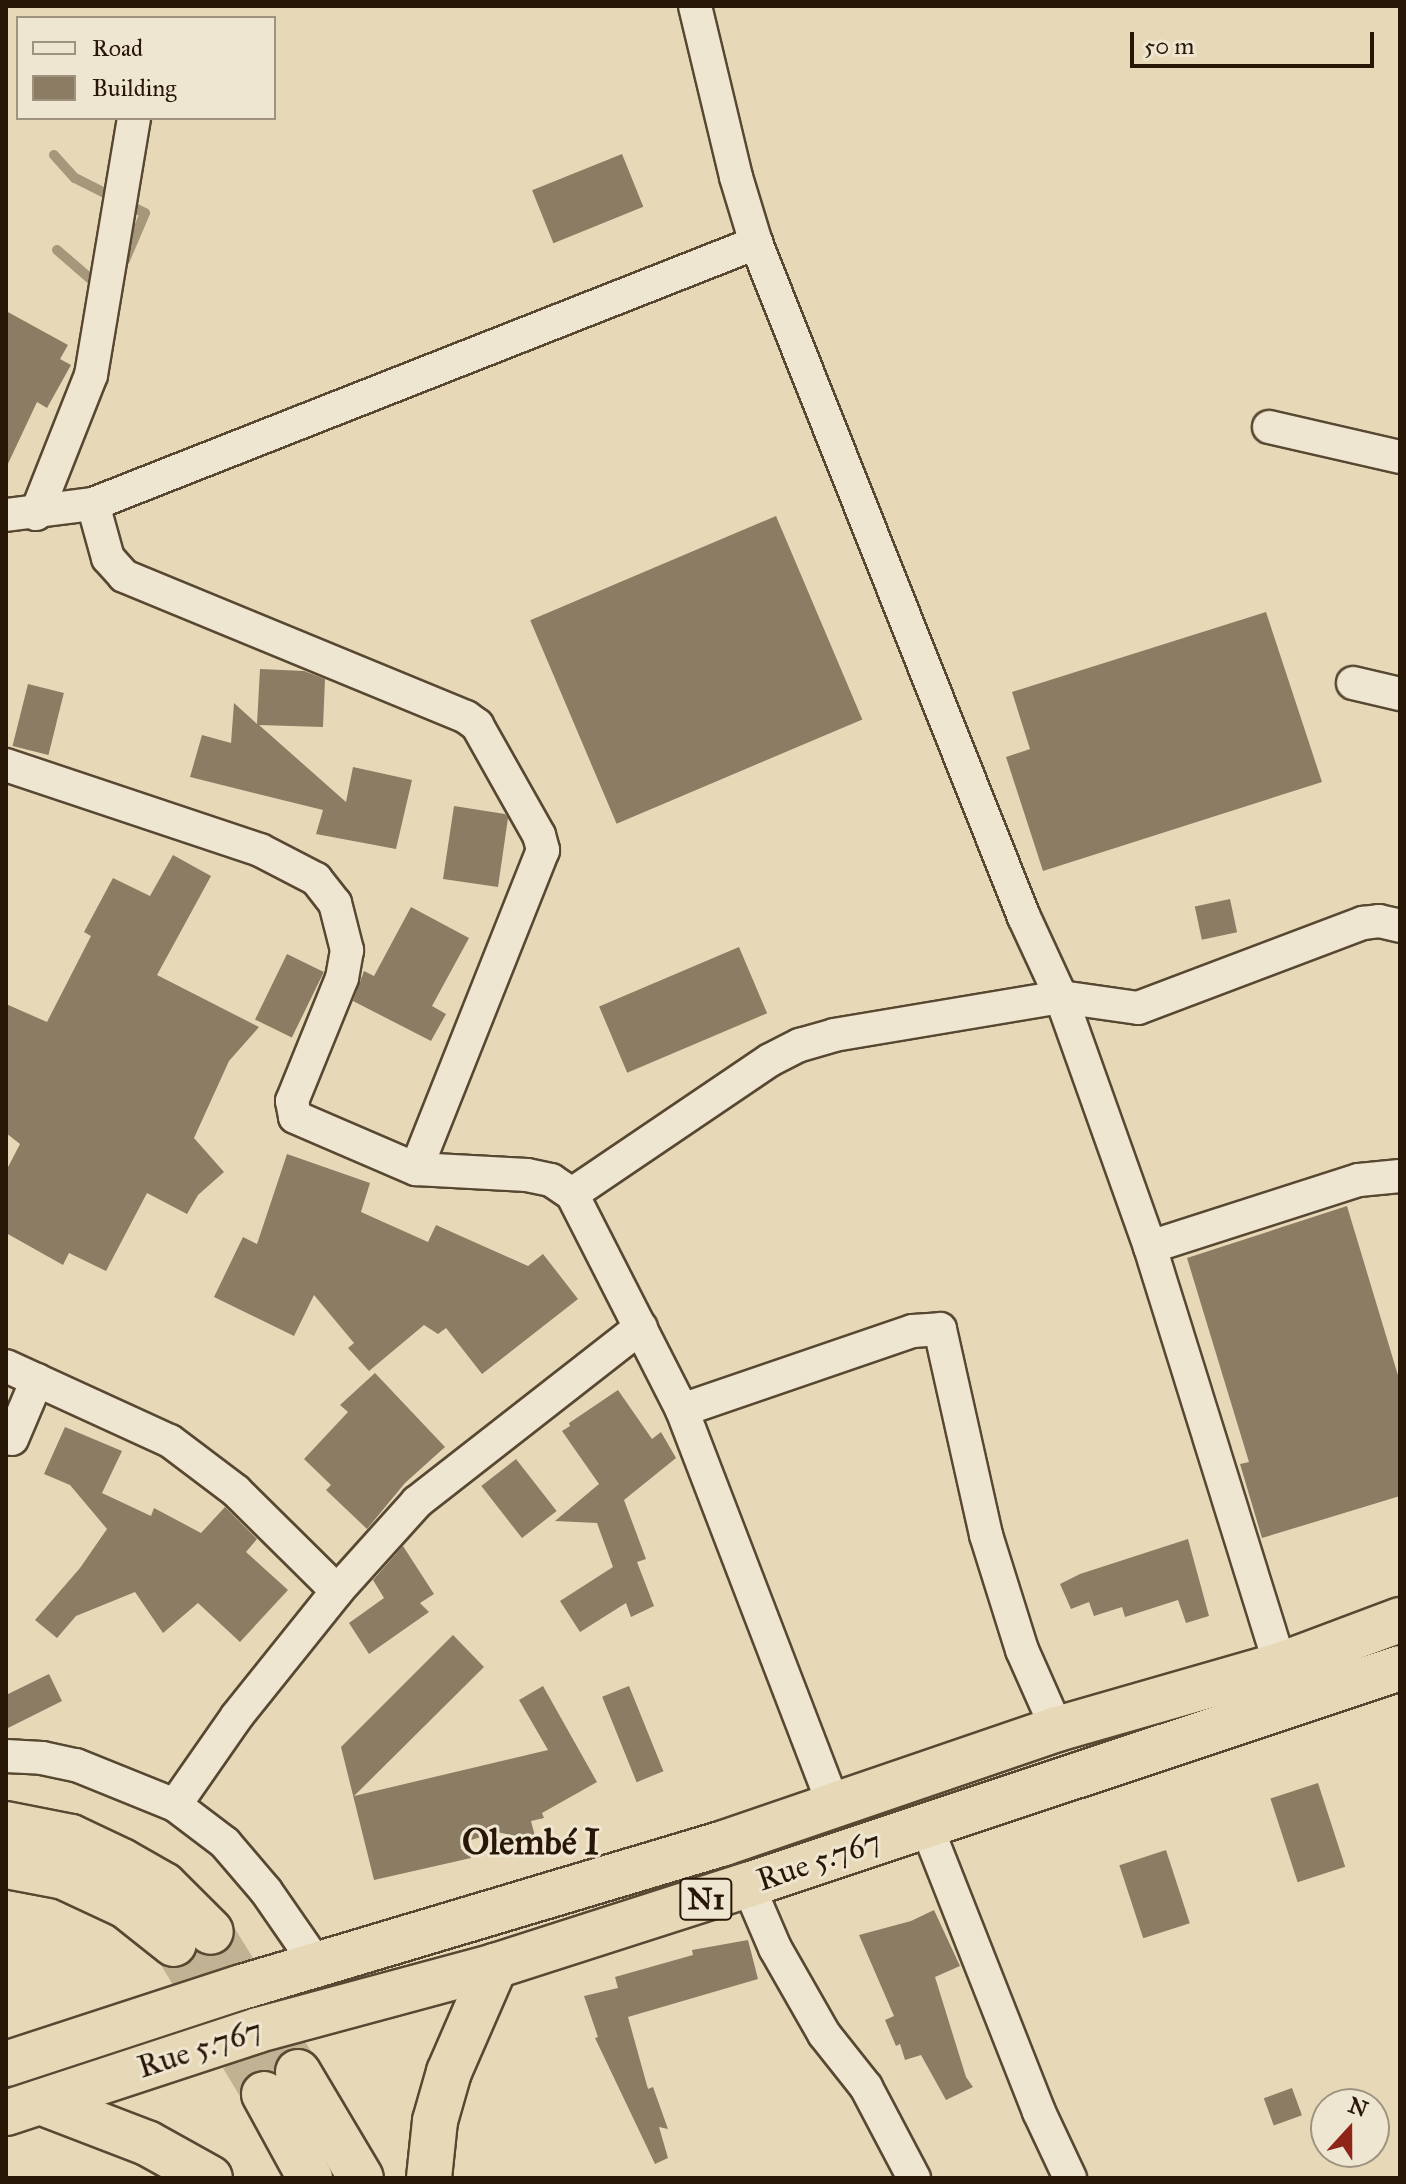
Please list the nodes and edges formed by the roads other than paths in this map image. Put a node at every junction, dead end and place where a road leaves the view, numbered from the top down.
1 (695, 6) edge
2 (134, 120) edge
3 (756, 243) junction
4 (1269, 427) dead end
5 (1400, 457) edge
6 (93, 504) junction
7 (21, 514) edge
8 (1353, 683) dead end
9 (1400, 694) edge
10 (6, 765) edge
11 (1400, 926) edge
12 (1061, 997) junction
13 (416, 1169) junction
14 (1400, 1176) edge
15 (572, 1194) junction
16 (1150, 1247) junction
17 (641, 1327) junction
18 (6, 1366) edge
19 (37, 1380) junction
20 (682, 1410) junction
21 (12, 1439) dead end
22 (337, 1591) junction
23 (1400, 1620) edge
24 (1280, 1665) junction
25 (1400, 1668) edge
26 (1057, 1729) junction
27 (6, 1756) edge
28 (175, 1805) junction
29 (834, 1807) junction
30 (6, 1824) edge
31 (926, 1825) junction
32 (6, 1866) edge
33 (748, 1885) junction
34 (318, 1966) junction
35 (495, 1966) junction
36 (6, 2064) edge
37 (23, 2107) edge
38 (210, 2178) edge
39 (310, 2178) edge
40 (361, 2178) edge
41 (429, 2178) edge
42 (914, 2178) edge
43 (1070, 2178) edge

1 - 3 street
2 - 7 street
3 - 6 street
3 - 12 street
4 - 5 street
6 - 7 street
6 - 13 street
8 - 9 street
10 - 13 street
11 - 12 street
12 - 15 street
12 - 16 street
13 - 15 street
14 - 16 street
15 - 17 street
16 - 24 street
17 - 20 street
17 - 22 street
18 - 19 street
19 - 21 street
19 - 22 street
20 - 26 street
20 - 29 street
22 - 28 street
23 - 24 highway, N1
24 - 26 highway, N1
25 - 31 highway, Rue 5.767 / N1
26 - 29 highway, N1
27 - 28 street
28 - 34 street
29 - 34 highway, N1
30 - 32 highway
31 - 33 highway, Rue 5.767 / N1
31 - 43 street
33 - 35 highway, Rue 5.767 / N1
33 - 42 street
34 - 36 highway, N1
35 - 37 highway, Rue 5.767 / N1
35 - 41 highway
37 - 38 highway
39 - 40 highway

